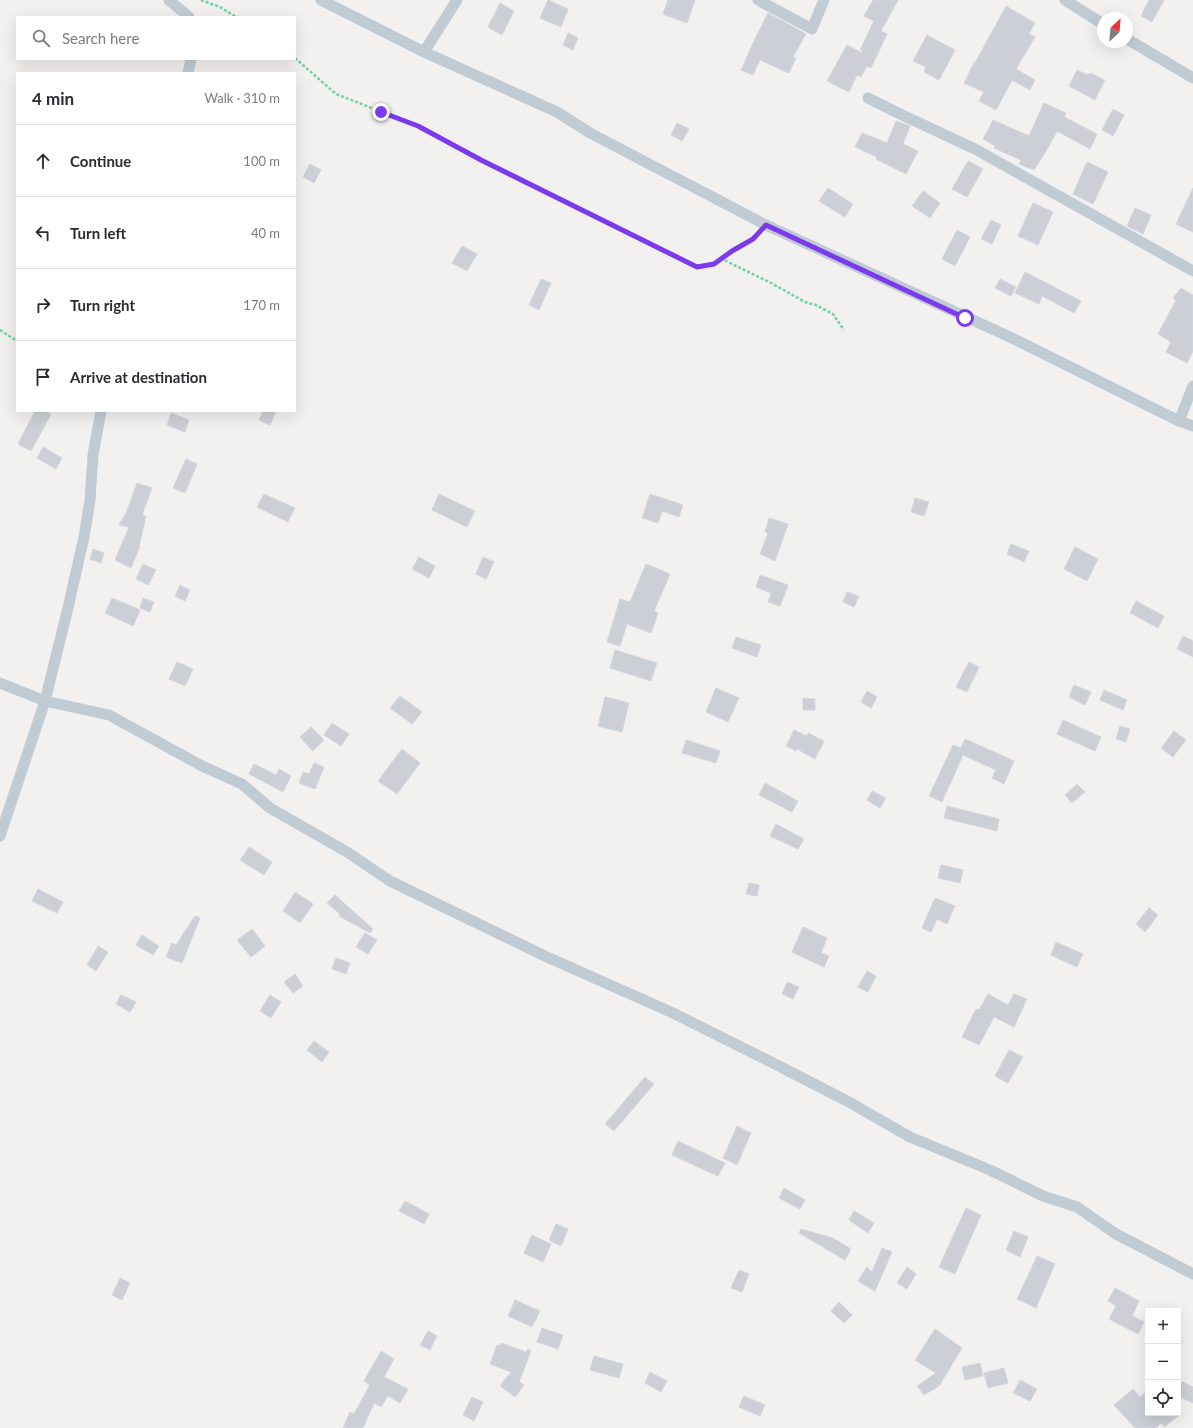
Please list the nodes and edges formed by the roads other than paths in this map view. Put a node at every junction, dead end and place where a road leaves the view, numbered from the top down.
1 (169, 0) edge
2 (322, 0) edge
3 (457, 0) edge
4 (758, 0) edge
5 (824, 0) edge
6 (1065, 0) edge
7 (188, 16) edge
8 (1097, 20) edge
9 (1133, 43) edge
10 (424, 52) junction
11 (191, 60) edge
12 (188, 72) edge
13 (1193, 78) edge
14 (868, 98) dead end
15 (1193, 271) edge
16 (1193, 386) edge
17 (101, 412) edge
18 (1179, 421) junction
19 (1193, 426) edge
20 (0, 683) edge
21 (45, 701) junction
22 (0, 836) edge
23 (1193, 1274) edge

1 - 7 street
2 - 10 street
3 - 10 street
4 - 5 street
6 - 8 street
9 - 13 street
10 - 18 street
11 - 12 street
14 - 15 street
16 - 18 street
17 - 21 street
18 - 19 street
20 - 21 street
21 - 22 street
21 - 23 street

